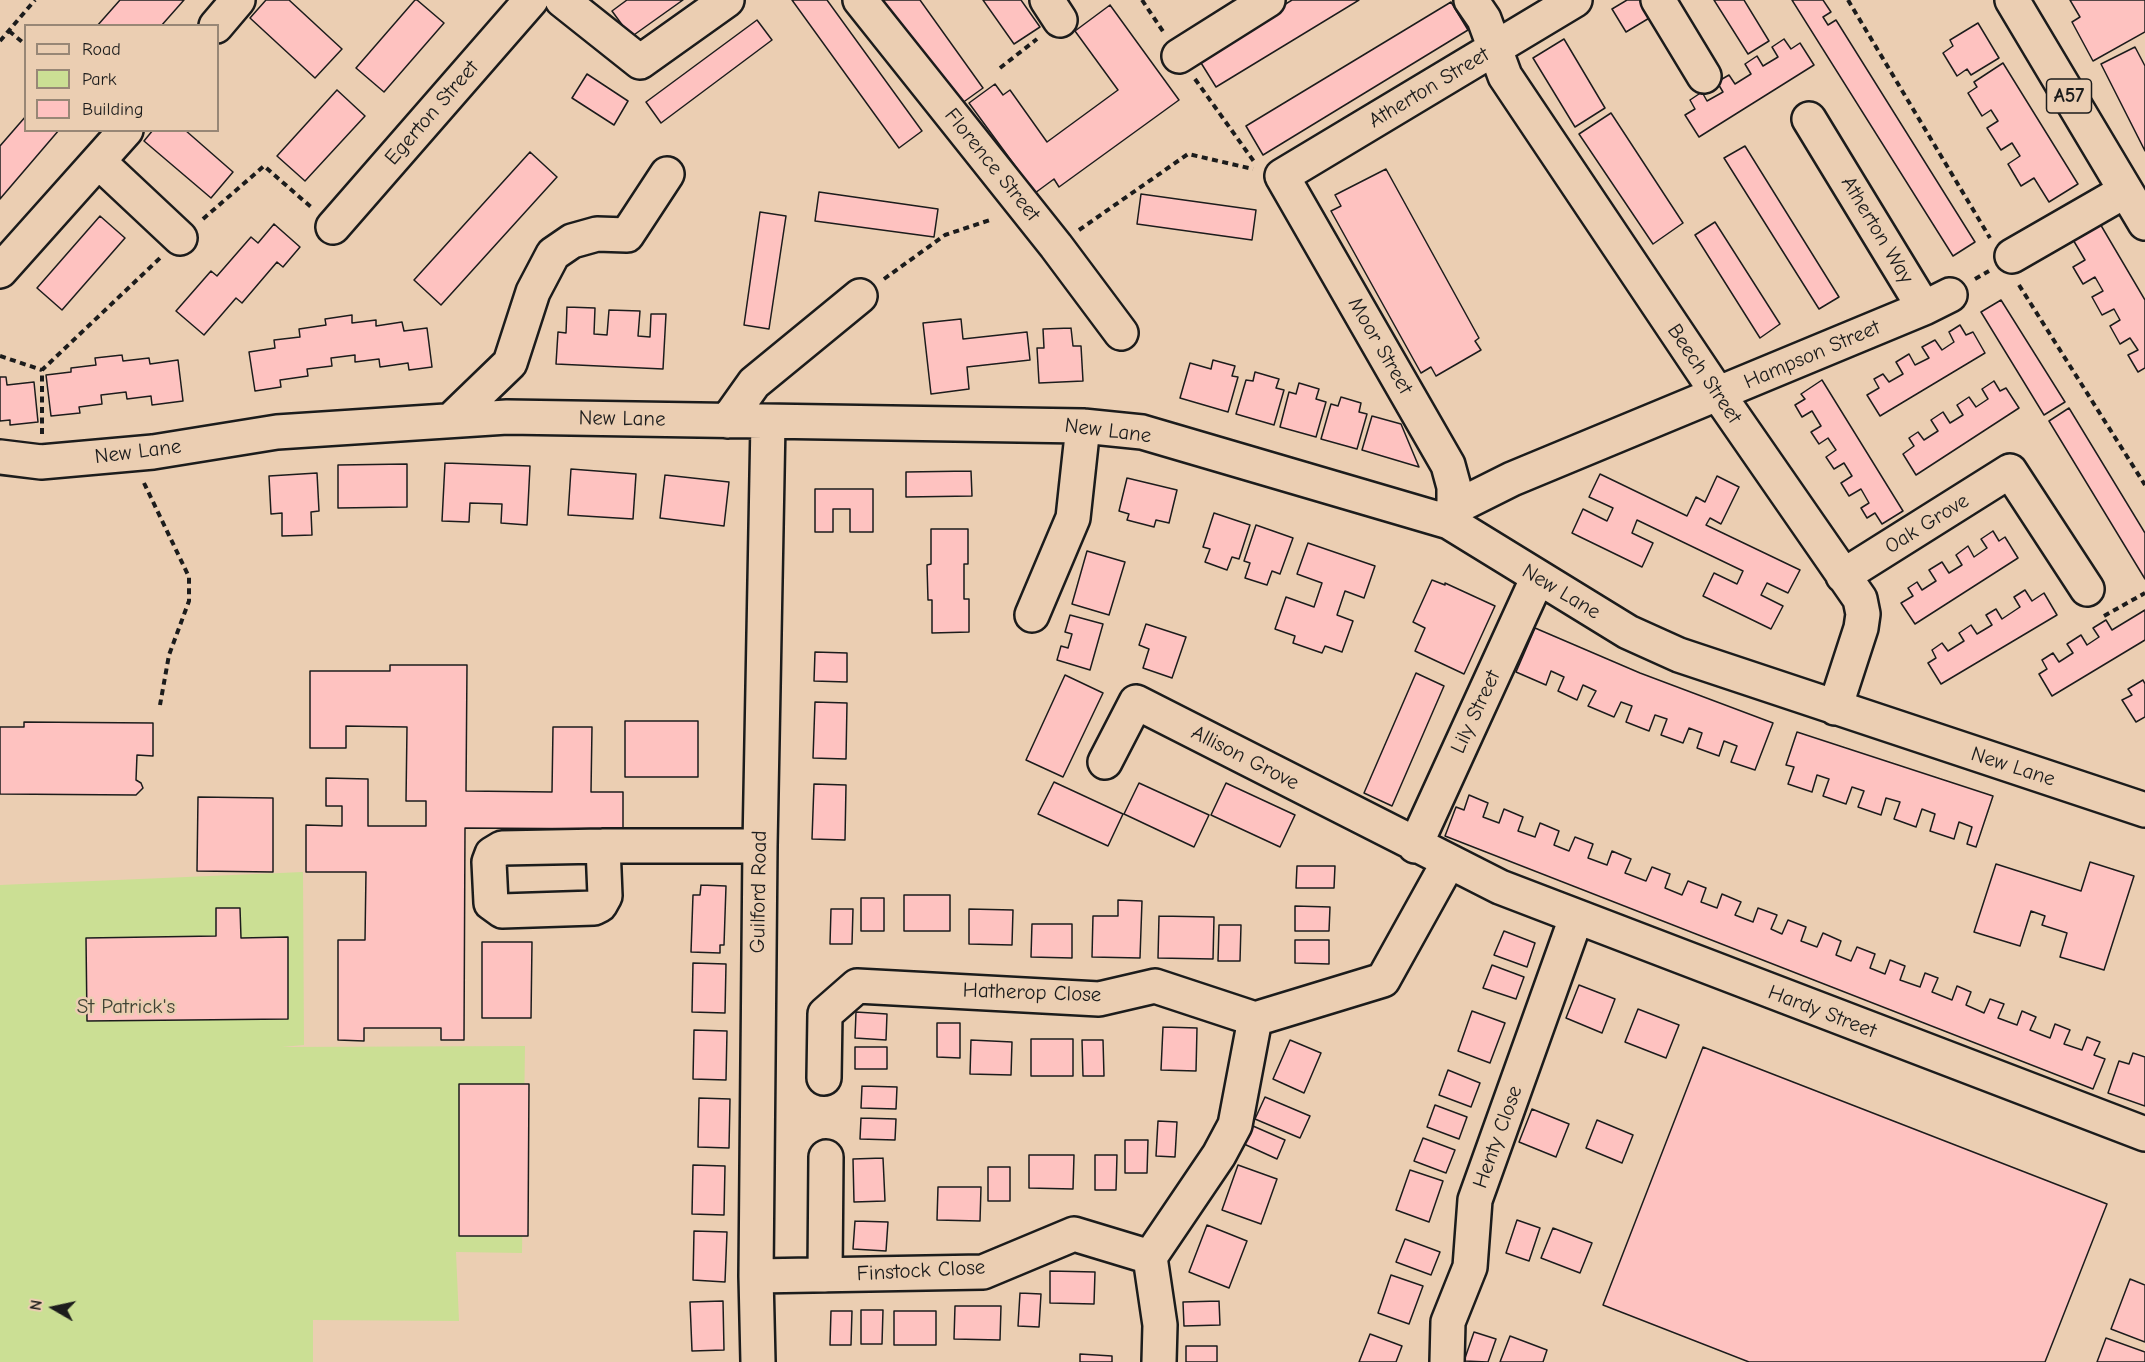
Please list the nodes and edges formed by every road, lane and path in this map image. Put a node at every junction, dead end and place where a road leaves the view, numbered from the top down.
1 (35, 0) edge
2 (238, 0) edge
3 (531, 0) edge
4 (727, 0) edge
5 (860, 0) edge
6 (1142, 0) edge
7 (1268, 0) edge
8 (1471, 0) edge
9 (1575, 0) edge
10 (1658, 0) edge
11 (2012, 0) edge
12 (578, 4) edge
13 (218, 24) edge
14 (9, 31) junction
15 (0, 41) edge
16 (24, 43) edge
17 (1495, 48) junction
18 (1179, 56) junction
19 (1704, 76) dead end
20 (1809, 119) dead end
21 (124, 132) edge
22 (99, 162) junction
23 (667, 174) dead end
24 (1282, 176) joint
25 (2125, 191) junction
26 (993, 219) dead end
27 (2145, 223) edge
28 (333, 227) joint
29 (180, 238) junction
30 (1056, 246) junction
31 (2012, 256) joint
32 (0, 271) edge
33 (860, 296) joint
34 (1937, 301) junction
35 (1121, 333) dead end
36 (0, 356) edge
37 (42, 370) junction
38 (1718, 394) junction
39 (451, 420) junction
40 (727, 422) junction
41 (768, 422) junction
42 (1083, 426) junction
43 (130, 454) junction
44 (0, 457) edge
45 (42, 462) junction
46 (1451, 515) junction
47 (1843, 576) junction
48 (1538, 577) junction
49 (2087, 589) dead end
50 (1032, 615) dead end
51 (160, 705) dead end
52 (1835, 708) junction
53 (1105, 762) dead end
54 (2145, 810) edge
55 (603, 846) dead end
56 (760, 846) junction
57 (1415, 846) junction
58 (1448, 863) junction
59 (1576, 918) junction
60 (1255, 1019) junction
61 (824, 1078) dead end
62 (2145, 1134) edge
63 (826, 1157) dead end
64 (1150, 1257) junction
65 (825, 1275) junction
66 (756, 1276) junction
67 (758, 1362) edge
68 (1159, 1362) edge
69 (1447, 1362) edge

1 - 14 path
2 - 13 street
3 - 28 street, Egerton Street
4 - 12 street
5 - 30 street, Florence Street
6 - 18 path
7 - 18 street
8 - 17 street, Beech Street
9 - 17 street, Atherton Street
10 - 19 street
11 - 25 street, A57
14 - 15 path
14 - 16 path
17 - 24 street, Atherton Street
17 - 38 street, Beech Street
18 - 30 path
20 - 34 street, Atherton Way
21 - 22 street
22 - 29 street
22 - 32 street
23 - 39 street
24 - 46 street, Moor Street
25 - 27 street, A57
25 - 31 street
26 - 33 path
28 - 29 path
29 - 37 path
30 - 35 street, Florence Street
31 - 34 path
33 - 40 street
34 - 38 street, Hampson Street
36 - 37 path
37 - 45 path
38 - 46 street, Hampson Street
38 - 47 street, Beech Street
39 - 40 street, New Lane
39 - 43 street, New Lane
40 - 41 street, New Lane
41 - 42 street, New Lane
41 - 56 street, Guilford Road
42 - 46 street, New Lane
42 - 50 street
43 - 45 street, New Lane
43 - 51 path
44 - 45 street, New Lane
46 - 48 street, New Lane
47 - 49 street, Oak Grove
47 - 52 street, Beech Street
48 - 52 street, New Lane
48 - 57 street, Lily Street
52 - 54 street, New Lane
53 - 57 street, Allison Grove
55 - 56 street
56 - 66 street, Guilford Road
57 - 58 street
58 - 59 street, Hardy Street
58 - 60 street
59 - 62 street, Hardy Street
59 - 69 street, Henty Close
60 - 61 street, Hatherop Close
60 - 64 street
63 - 65 street
64 - 65 street, Finstock Close
64 - 68 street
65 - 66 street, Finstock Close
66 - 67 street, Guilford Road

